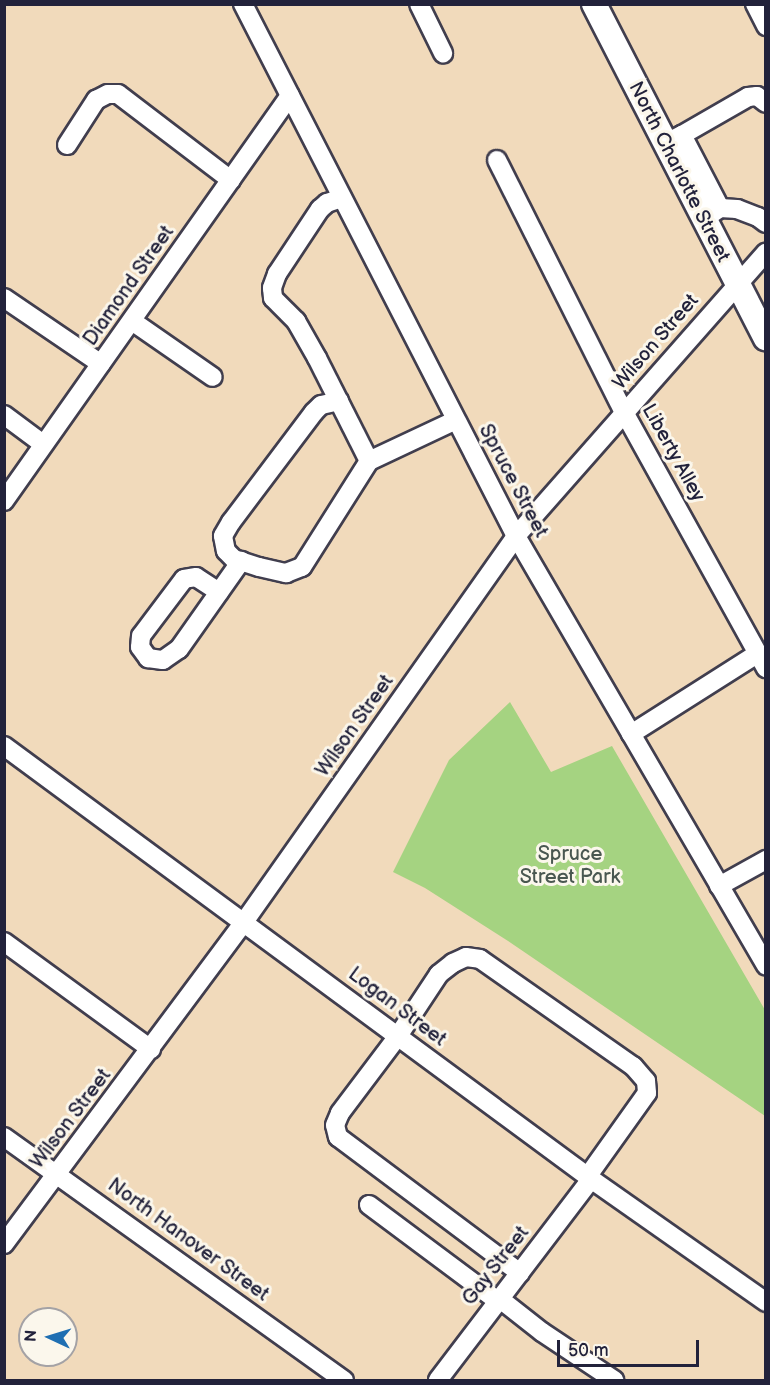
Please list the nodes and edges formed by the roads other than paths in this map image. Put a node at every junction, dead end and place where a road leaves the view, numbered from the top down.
1 (243, 4) edge
2 (418, 4) edge
3 (594, 4) edge
4 (755, 4) edge
5 (765, 26) edge
6 (443, 53) dead end
7 (290, 96) junction
8 (765, 103) edge
9 (673, 139) junction
10 (67, 145) dead end
11 (497, 160) dead end
12 (231, 180) junction
13 (342, 198) junction
14 (711, 214) junction
15 (763, 216) edge
16 (765, 252) edge
17 (735, 284) junction
18 (4, 298) edge
19 (132, 321) junction
20 (765, 338) edge
21 (101, 364) junction
22 (213, 377) dead end
23 (339, 401) junction
24 (624, 412) junction
25 (4, 416) edge
26 (456, 420) junction
27 (43, 444) junction
28 (369, 461) junction
29 (4, 501) edge
30 (516, 536) junction
31 (241, 561) junction
32 (219, 592) junction
33 (761, 661) edge
34 (631, 734) junction
35 (4, 746) edge
36 (765, 860) edge
37 (719, 886) junction
38 (244, 922) junction
39 (4, 942) edge
40 (764, 960) edge
41 (398, 1036) junction
42 (151, 1049) junction
43 (4, 1137) edge
44 (59, 1175) junction
45 (589, 1178) junction
46 (369, 1205) dead end
47 (4, 1244) edge
48 (520, 1273) junction
49 (499, 1300) junction
50 (765, 1302) edge
51 (344, 1380) edge
52 (438, 1380) edge
53 (614, 1380) edge

1 - 7 street, Spruce Street
2 - 6 street
3 - 9 main road, North Charlotte Street
4 - 5 street
7 - 12 street, Diamond Street
7 - 13 street, Spruce Street
8 - 9 street
9 - 14 main road, North Charlotte Street
10 - 12 street
11 - 24 street, Liberty Alley
12 - 19 street, Diamond Street
13 - 23 street
13 - 26 street, Spruce Street
14 - 15 street
14 - 17 main road, North Charlotte Street
16 - 17 street, Wilson Street
17 - 20 main road, North Charlotte Street
17 - 24 street, Wilson Street
18 - 21 street
19 - 21 street, Diamond Street
19 - 22 street
21 - 27 street, Diamond Street
23 - 28 street
23 - 31 street
24 - 30 street, Wilson Street
24 - 33 street, Liberty Alley
25 - 27 street
26 - 28 street
26 - 30 street, Spruce Street
27 - 29 street, Diamond Street
28 - 31 street
30 - 34 street, Spruce Street
30 - 38 street, Wilson Street
31 - 32 street
32 - 32 street
33 - 34 street
34 - 37 street, Spruce Street
35 - 38 street, Logan Street
36 - 37 street
37 - 40 street, Spruce Street
38 - 41 street, Logan Street
38 - 42 street, Wilson Street
39 - 42 street
41 - 45 street, Logan Street
41 - 45 street, Gay Street
41 - 48 street
42 - 44 street, Wilson Street
43 - 44 street, North Hanover Street
44 - 47 street, Wilson Street
44 - 51 street, North Hanover Street
45 - 48 street, Gay Street
45 - 50 street, Logan Street
46 - 49 street
48 - 49 street, Gay Street
49 - 52 street, Gay Street
49 - 53 street

